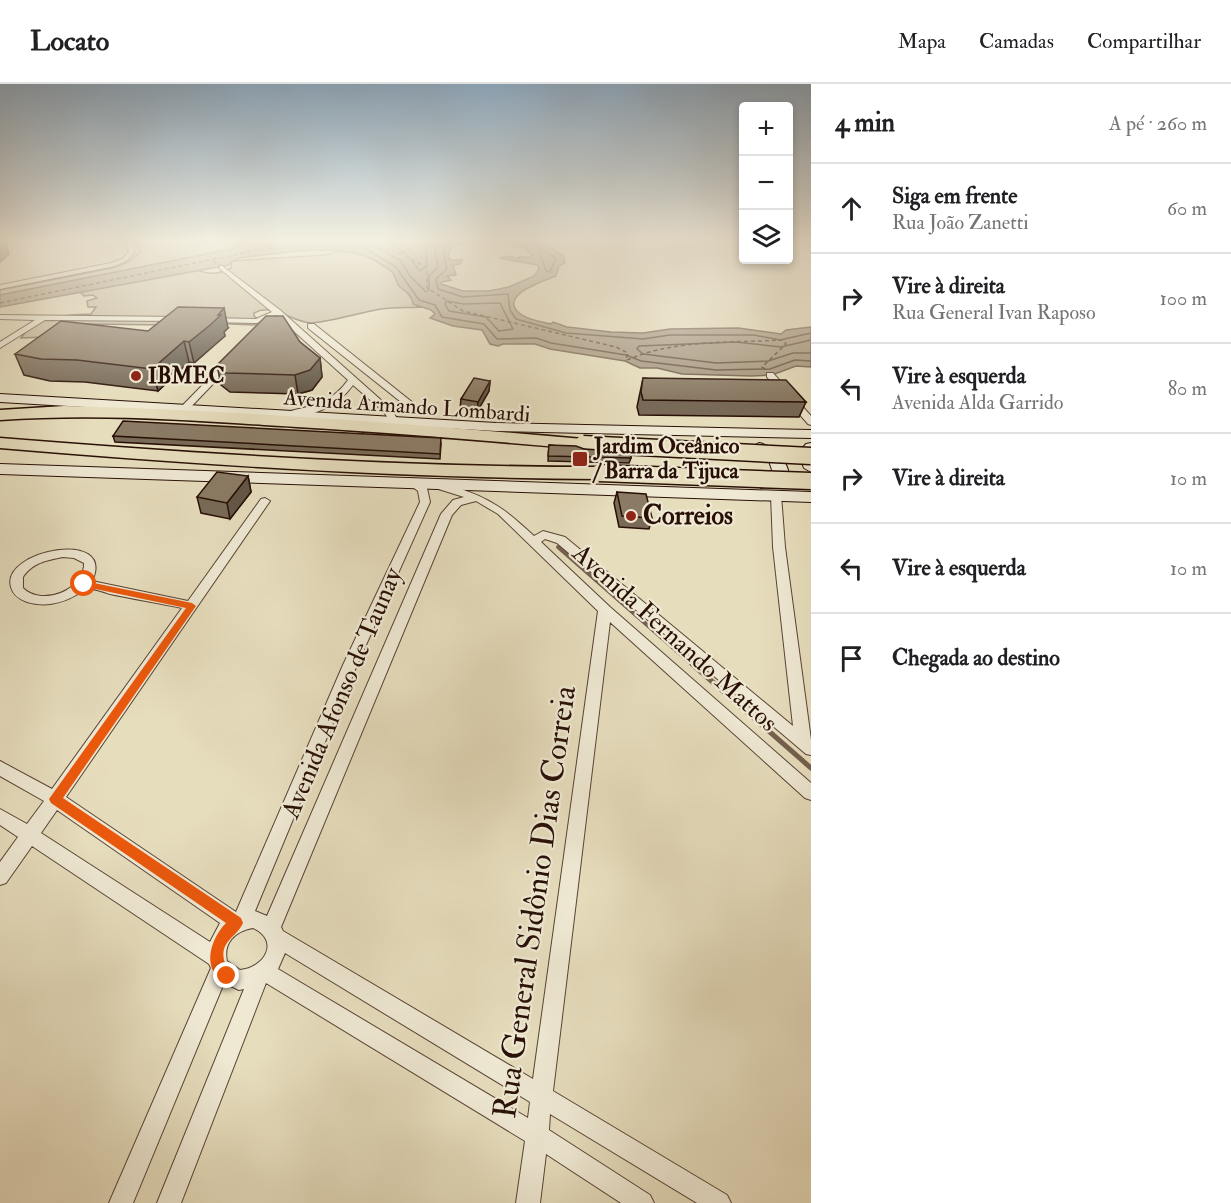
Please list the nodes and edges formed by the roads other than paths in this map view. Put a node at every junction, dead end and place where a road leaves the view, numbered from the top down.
1 (254, 293) edge
2 (277, 312) junction
3 (0, 317) edge
4 (44, 317) junction
5 (257, 321) junction
6 (311, 326) dead end
7 (293, 327) junction
8 (0, 346) edge
9 (238, 353) edge
10 (770, 375) dead end
11 (352, 380) junction
12 (0, 398) edge
13 (99, 403) junction
14 (184, 409) junction
15 (0, 410) edge
16 (289, 414) junction
17 (0, 415) edge
18 (390, 415) junction
19 (234, 418) junction
20 (811, 422) edge
21 (496, 427) junction
22 (811, 434) edge
23 (0, 443) edge
24 (811, 447) edge
25 (0, 451) edge
26 (811, 456) edge
27 (811, 468) edge
28 (0, 469) edge
29 (811, 481) edge
30 (411, 482) junction
31 (431, 483) junction
32 (509, 486) junction
33 (776, 495) junction
34 (811, 497) edge
35 (478, 498) junction
36 (265, 501) dead end
37 (533, 543) junction
38 (84, 584) junction
39 (192, 606) junction
40 (605, 610) junction
41 (807, 745) edge
42 (0, 768) edge
43 (811, 793) edge
44 (55, 799) junction
45 (0, 816) edge
46 (30, 835) junction
47 (0, 877) edge
48 (239, 921) junction
49 (274, 932) junction
50 (218, 964) junction
51 (262, 974) junction
52 (541, 1095) junction
53 (536, 1135) junction
54 (121, 1203) edge
55 (169, 1203) edge
56 (528, 1203) edge
57 (642, 1203) edge
58 (720, 1203) edge

1 - 2 street
2 - 5 street
2 - 7 street
3 - 4 street
4 - 5 street
4 - 8 street
5 - 7 street
6 - 18 street
7 - 11 street
9 - 14 street
10 - 20 street
11 - 16 street
11 - 18 street
12 - 13 main road, Avenida Armando Lombardi
13 - 14 main road, Avenida Armando Lombardi
13 - 15 highway
14 - 16 main road, Avenida Armando Lombardi
16 - 18 main road, Avenida Armando Lombardi
16 - 19 highway
17 - 19 highway, Avenida Armando Lombardi
18 - 21 main road, Avenida Armando Lombardi
19 - 26 highway, Avenida Armando Lombardi, bridge
21 - 22 main road, Avenida Armando Lombardi
21 - 32 main road
23 - 29 highway, bridge
24 - 27 main road
25 - 30 highway
28 - 30 main road
30 - 31 main road
30 - 48 street, Avenida Afonso de Taunay
31 - 32 main road
31 - 35 street, Avenida Fernando Mattos
32 - 33 main road
33 - 34 main road
33 - 41 street
35 - 37 street, Avenida Fernando Mattos
35 - 49 street, Avenida Afonso de Taunay
36 - 39 street
37 - 40 street, Avenida Fernando Mattos
37 - 41 street, Avenida Fernando Mattos
38 - 38 street
38 - 39 street
39 - 44 street
40 - 43 street, Avenida Fernando Mattos
40 - 52 street, Rua General Sidônio Dias Correia
42 - 44 street
44 - 46 street
44 - 48 street
45 - 46 street
46 - 47 street
46 - 50 street
48 - 49 street
48 - 50 street
49 - 51 street
49 - 52 street
50 - 51 street
50 - 54 street
51 - 53 street
51 - 55 street
52 - 53 street, Rua General Sidônio Dias Correia
52 - 58 street
53 - 56 street, Rua General Sidônio Dias Correia
53 - 57 street

